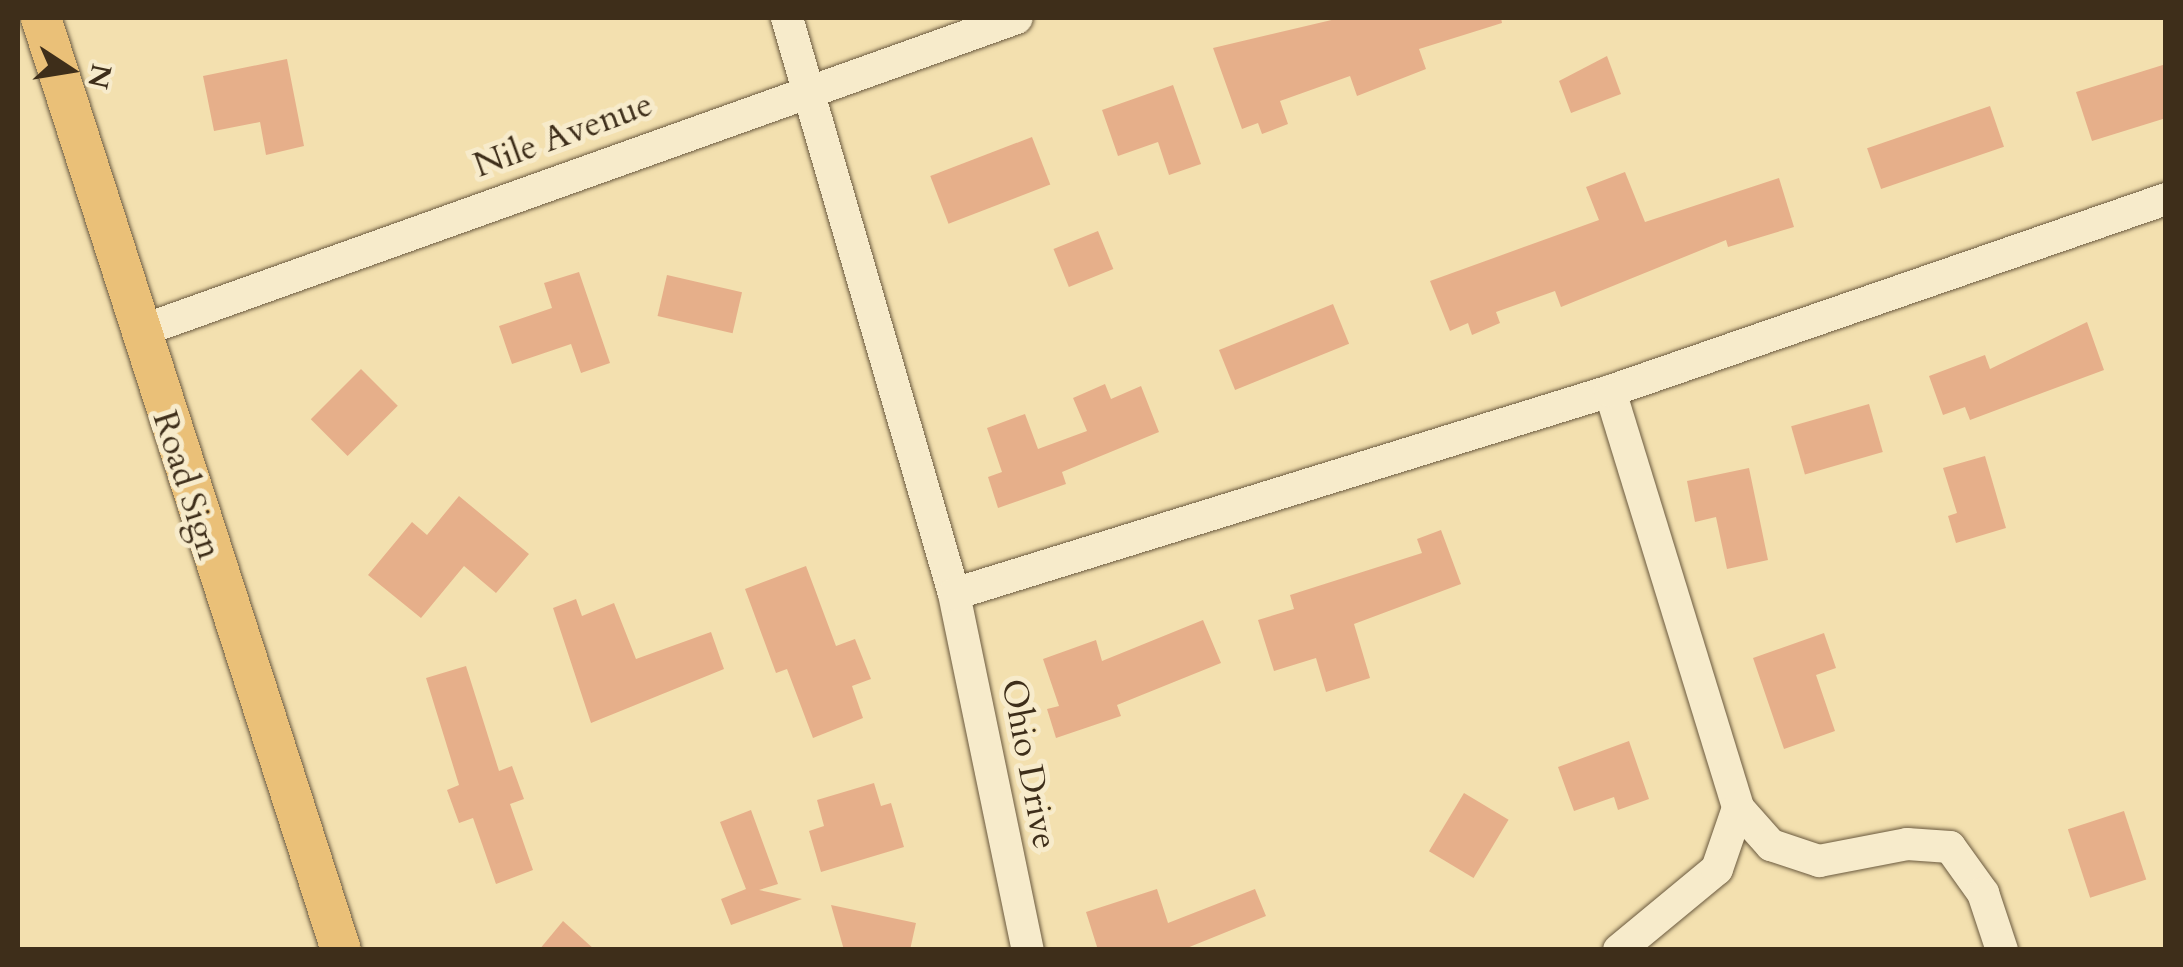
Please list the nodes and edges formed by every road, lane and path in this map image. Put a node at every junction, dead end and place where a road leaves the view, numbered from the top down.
1 (41, 18) edge
2 (787, 18) edge
3 (1017, 18) edge
4 (810, 86) junction
5 (2166, 199) edge
6 (138, 332) junction
7 (1610, 391) junction
8 (954, 594) junction
9 (1738, 808) junction
10 (341, 950) edge
11 (1028, 950) edge
12 (1619, 950) edge
13 (2002, 950) edge

1 - 6 main road, Road Sign
2 - 4 street, Ohio Drive
3 - 4 street, Nile Avenue
4 - 6 street, Nile Avenue
4 - 8 street, Ohio Drive
5 - 7 street
6 - 10 main road, Road Sign
7 - 8 street
7 - 9 street
8 - 11 street, Ohio Drive
9 - 12 street
9 - 13 street

